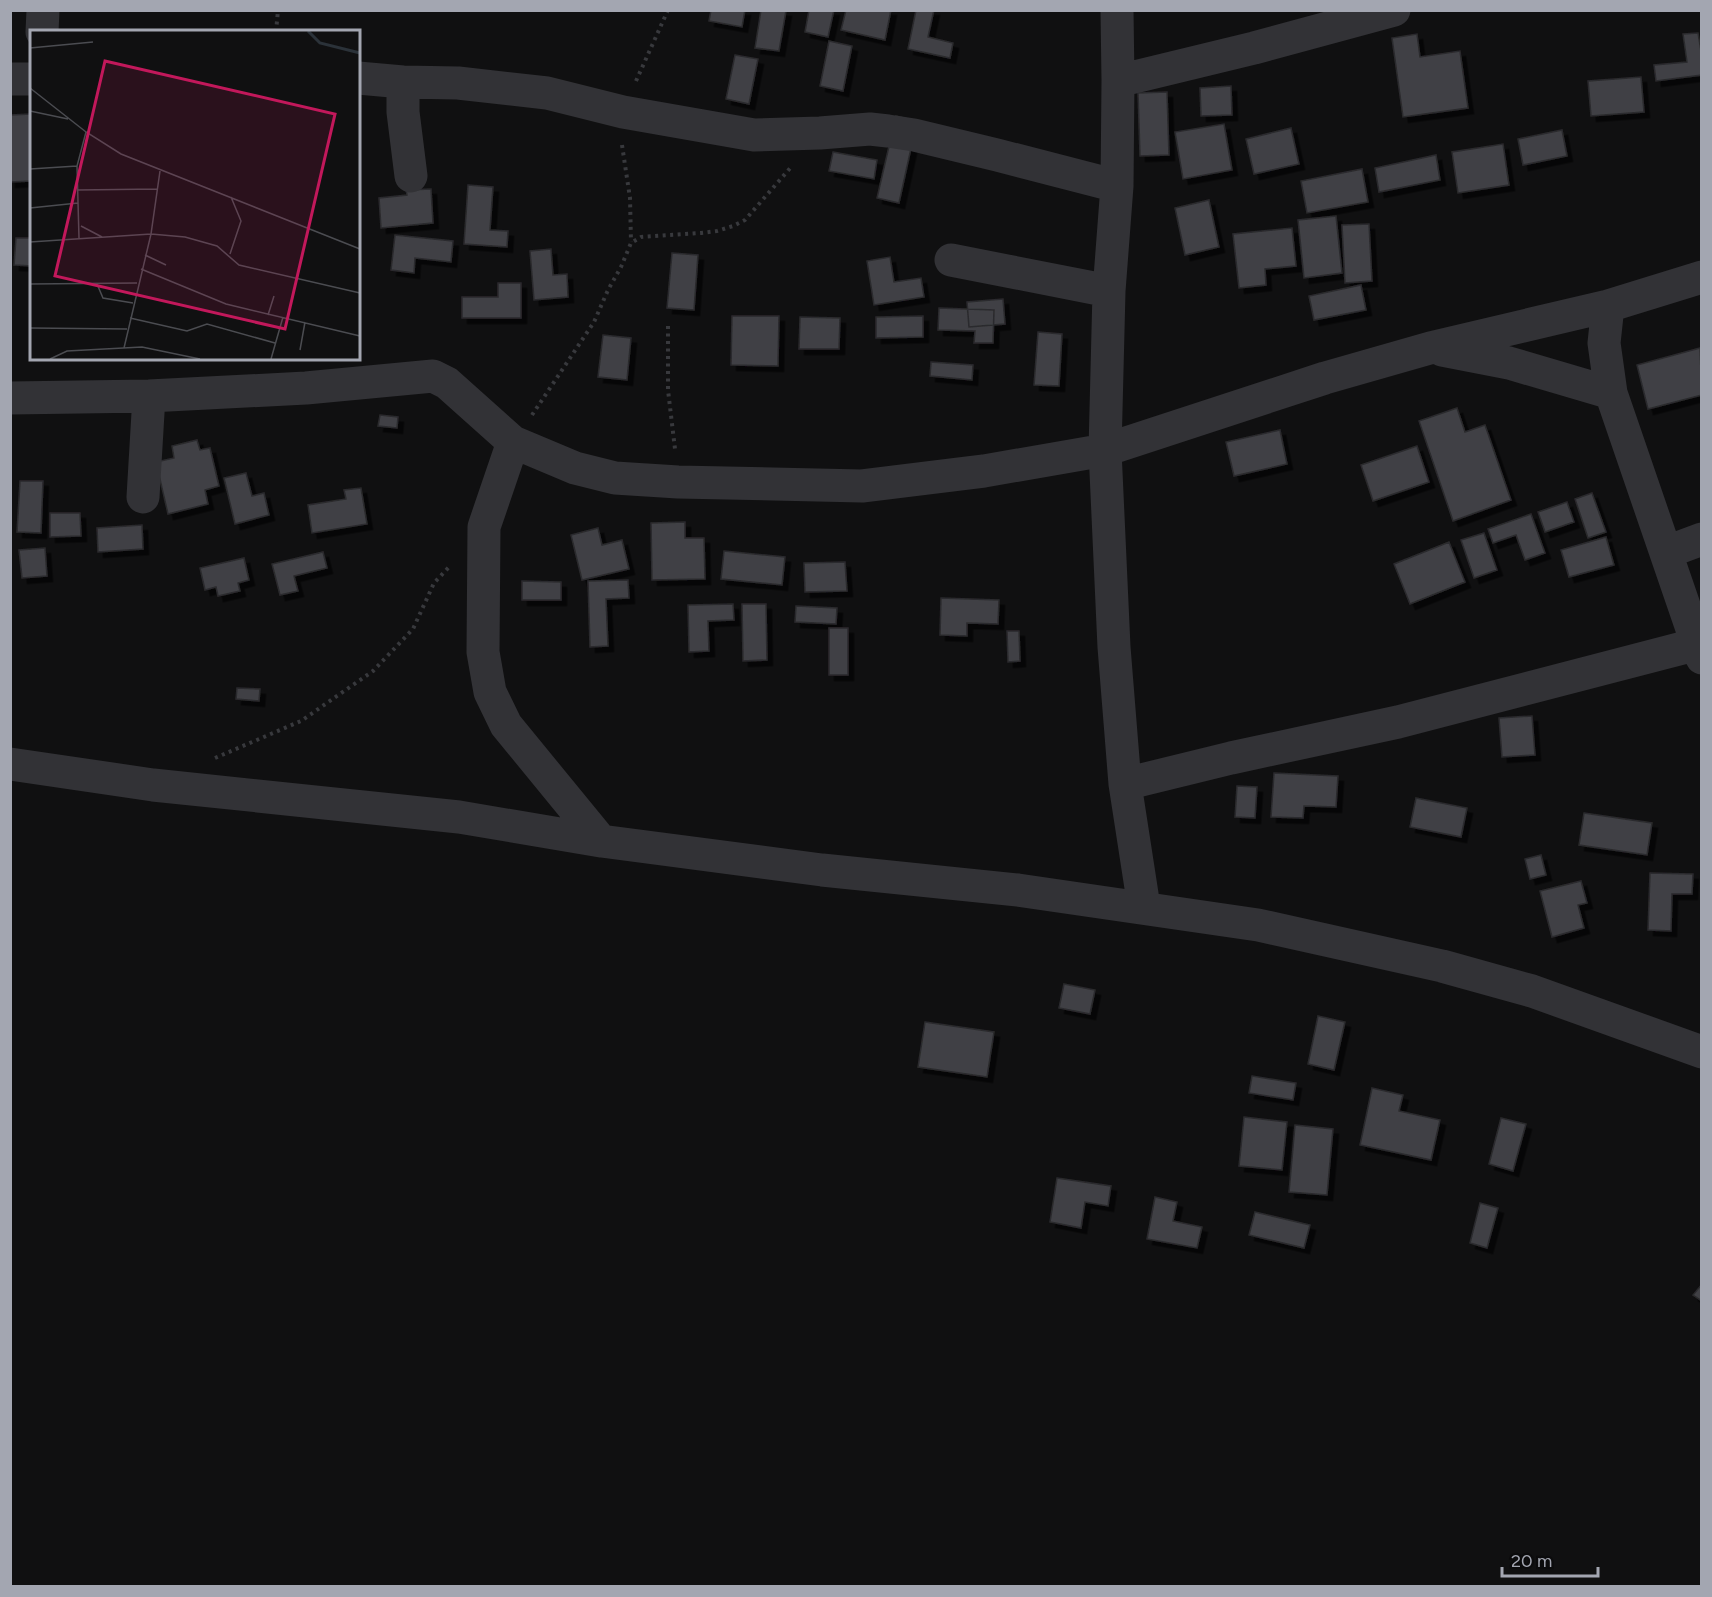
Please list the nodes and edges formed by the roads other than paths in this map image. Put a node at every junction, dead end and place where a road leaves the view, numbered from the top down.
1 (43, 10) edge
2 (1117, 10) edge
3 (1394, 10) edge
4 (42, 30) edge
5 (360, 78) edge
6 (10, 79) edge
7 (30, 79) edge
8 (1118, 81) junction
9 (403, 82) junction
10 (411, 176) dead end
11 (1117, 186) junction
12 (951, 260) dead end
13 (1701, 277) edge
14 (1109, 291) junction
15 (1608, 306) junction
16 (1430, 348) junction
17 (1611, 393) junction
18 (149, 396) junction
19 (10, 398) edge
20 (513, 442) junction
21 (1105, 450) junction
22 (143, 497) dead end
23 (1701, 538) edge
24 (1667, 552) junction
25 (1700, 651) edge
26 (10, 764) edge
27 (1125, 783) junction
28 (601, 841) junction
29 (1144, 907) junction
30 (1701, 1052) edge

1 - 4 street
2 - 8 street
3 - 8 street
5 - 9 street
6 - 7 street
8 - 11 street
9 - 10 street
9 - 11 street
11 - 14 street
12 - 14 street
13 - 15 street
14 - 21 street
15 - 16 street
15 - 17 street
16 - 17 street
16 - 21 street
17 - 24 street
18 - 19 street
18 - 20 street
18 - 22 street
20 - 21 street
20 - 28 street
21 - 27 street
23 - 24 street
24 - 25 street
25 - 27 street
26 - 28 street
27 - 29 street
28 - 29 street
29 - 30 street

